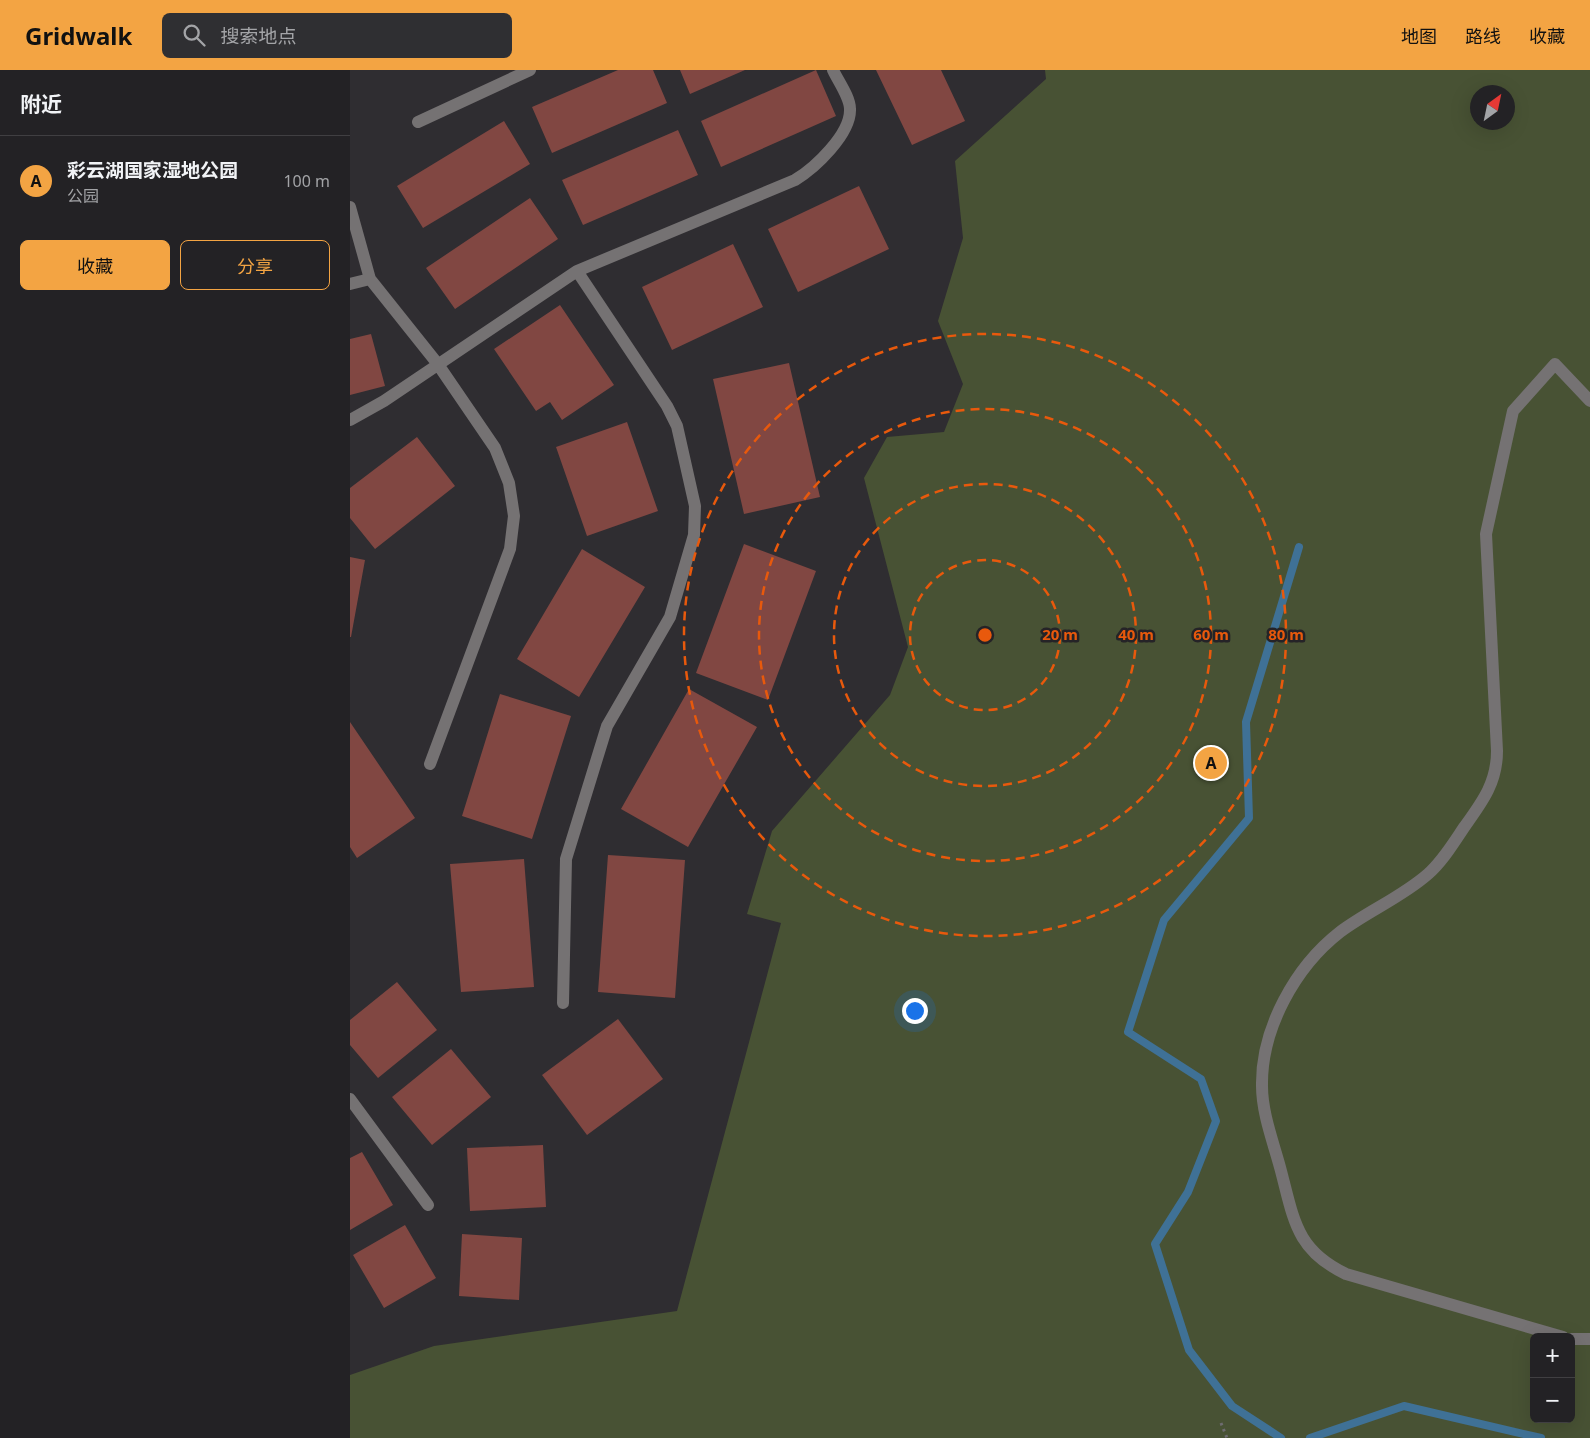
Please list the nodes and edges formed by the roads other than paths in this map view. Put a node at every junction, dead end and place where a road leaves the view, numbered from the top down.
1 (530, 70) edge
2 (833, 70) edge
3 (418, 122) dead end
4 (350, 207) edge
5 (577, 271) junction
6 (370, 279) junction
7 (350, 284) edge
8 (437, 364) junction
9 (1590, 401) edge
10 (350, 420) edge
11 (430, 764) dead end
12 (563, 1003) dead end
13 (350, 1099) edge
14 (428, 1205) dead end
15 (1549, 1333) edge
16 (1575, 1339) edge
17 (1590, 1339) edge

1 - 3 lane
2 - 5 lane
4 - 6 lane
5 - 8 lane
5 - 12 lane
6 - 7 lane
6 - 8 lane
8 - 10 lane
8 - 11 lane
9 - 15 lane
13 - 14 lane
16 - 17 lane

